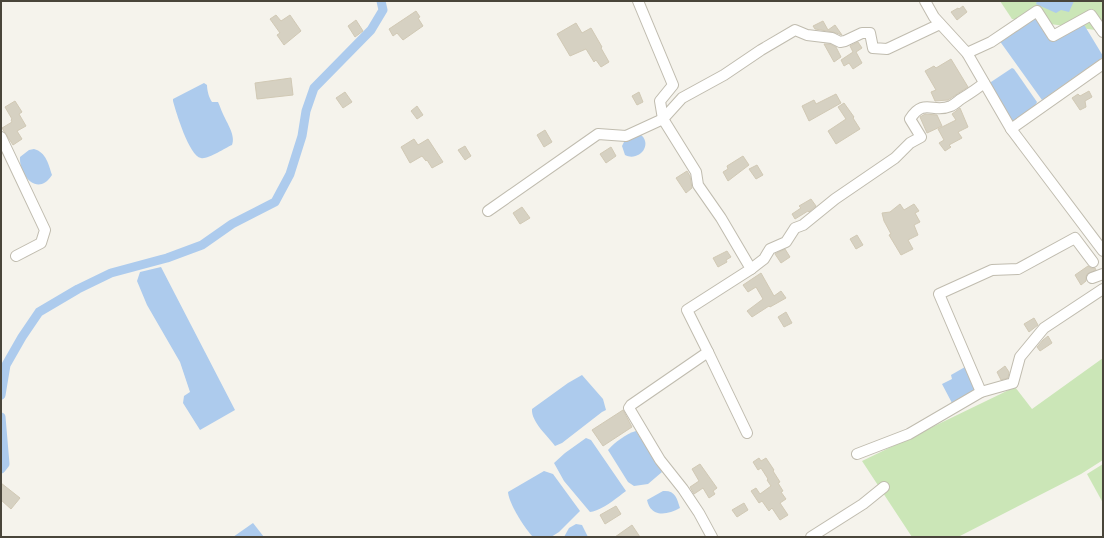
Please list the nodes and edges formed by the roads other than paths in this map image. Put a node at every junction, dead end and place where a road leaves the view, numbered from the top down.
1 (638, 1) edge
2 (925, 1) edge
3 (940, 24) junction
4 (1103, 32) edge
5 (968, 53) junction
6 (1103, 64) edge
7 (984, 83) junction
8 (663, 120) junction
9 (1011, 129) junction
10 (1, 137) edge
11 (488, 211) dead end
12 (1103, 251) edge
13 (16, 256) dead end
14 (1093, 262) dead end
15 (751, 269) junction
16 (1103, 274) edge
17 (1092, 278) dead end
18 (1103, 289) edge
19 (708, 352) junction
20 (981, 392) junction
21 (747, 433) dead end
22 (857, 454) dead end
23 (884, 487) dead end
24 (712, 537) edge
25 (811, 537) edge

1 - 8 street
2 - 3 street
3 - 5 street
3 - 8 street
4 - 5 street
5 - 7 street
6 - 9 street
7 - 9 street
7 - 15 street
8 - 11 street
8 - 15 street
9 - 12 street
10 - 13 street
14 - 20 street
15 - 19 street
16 - 17 street
18 - 20 street
19 - 21 street
19 - 24 street
20 - 22 street
23 - 25 street

